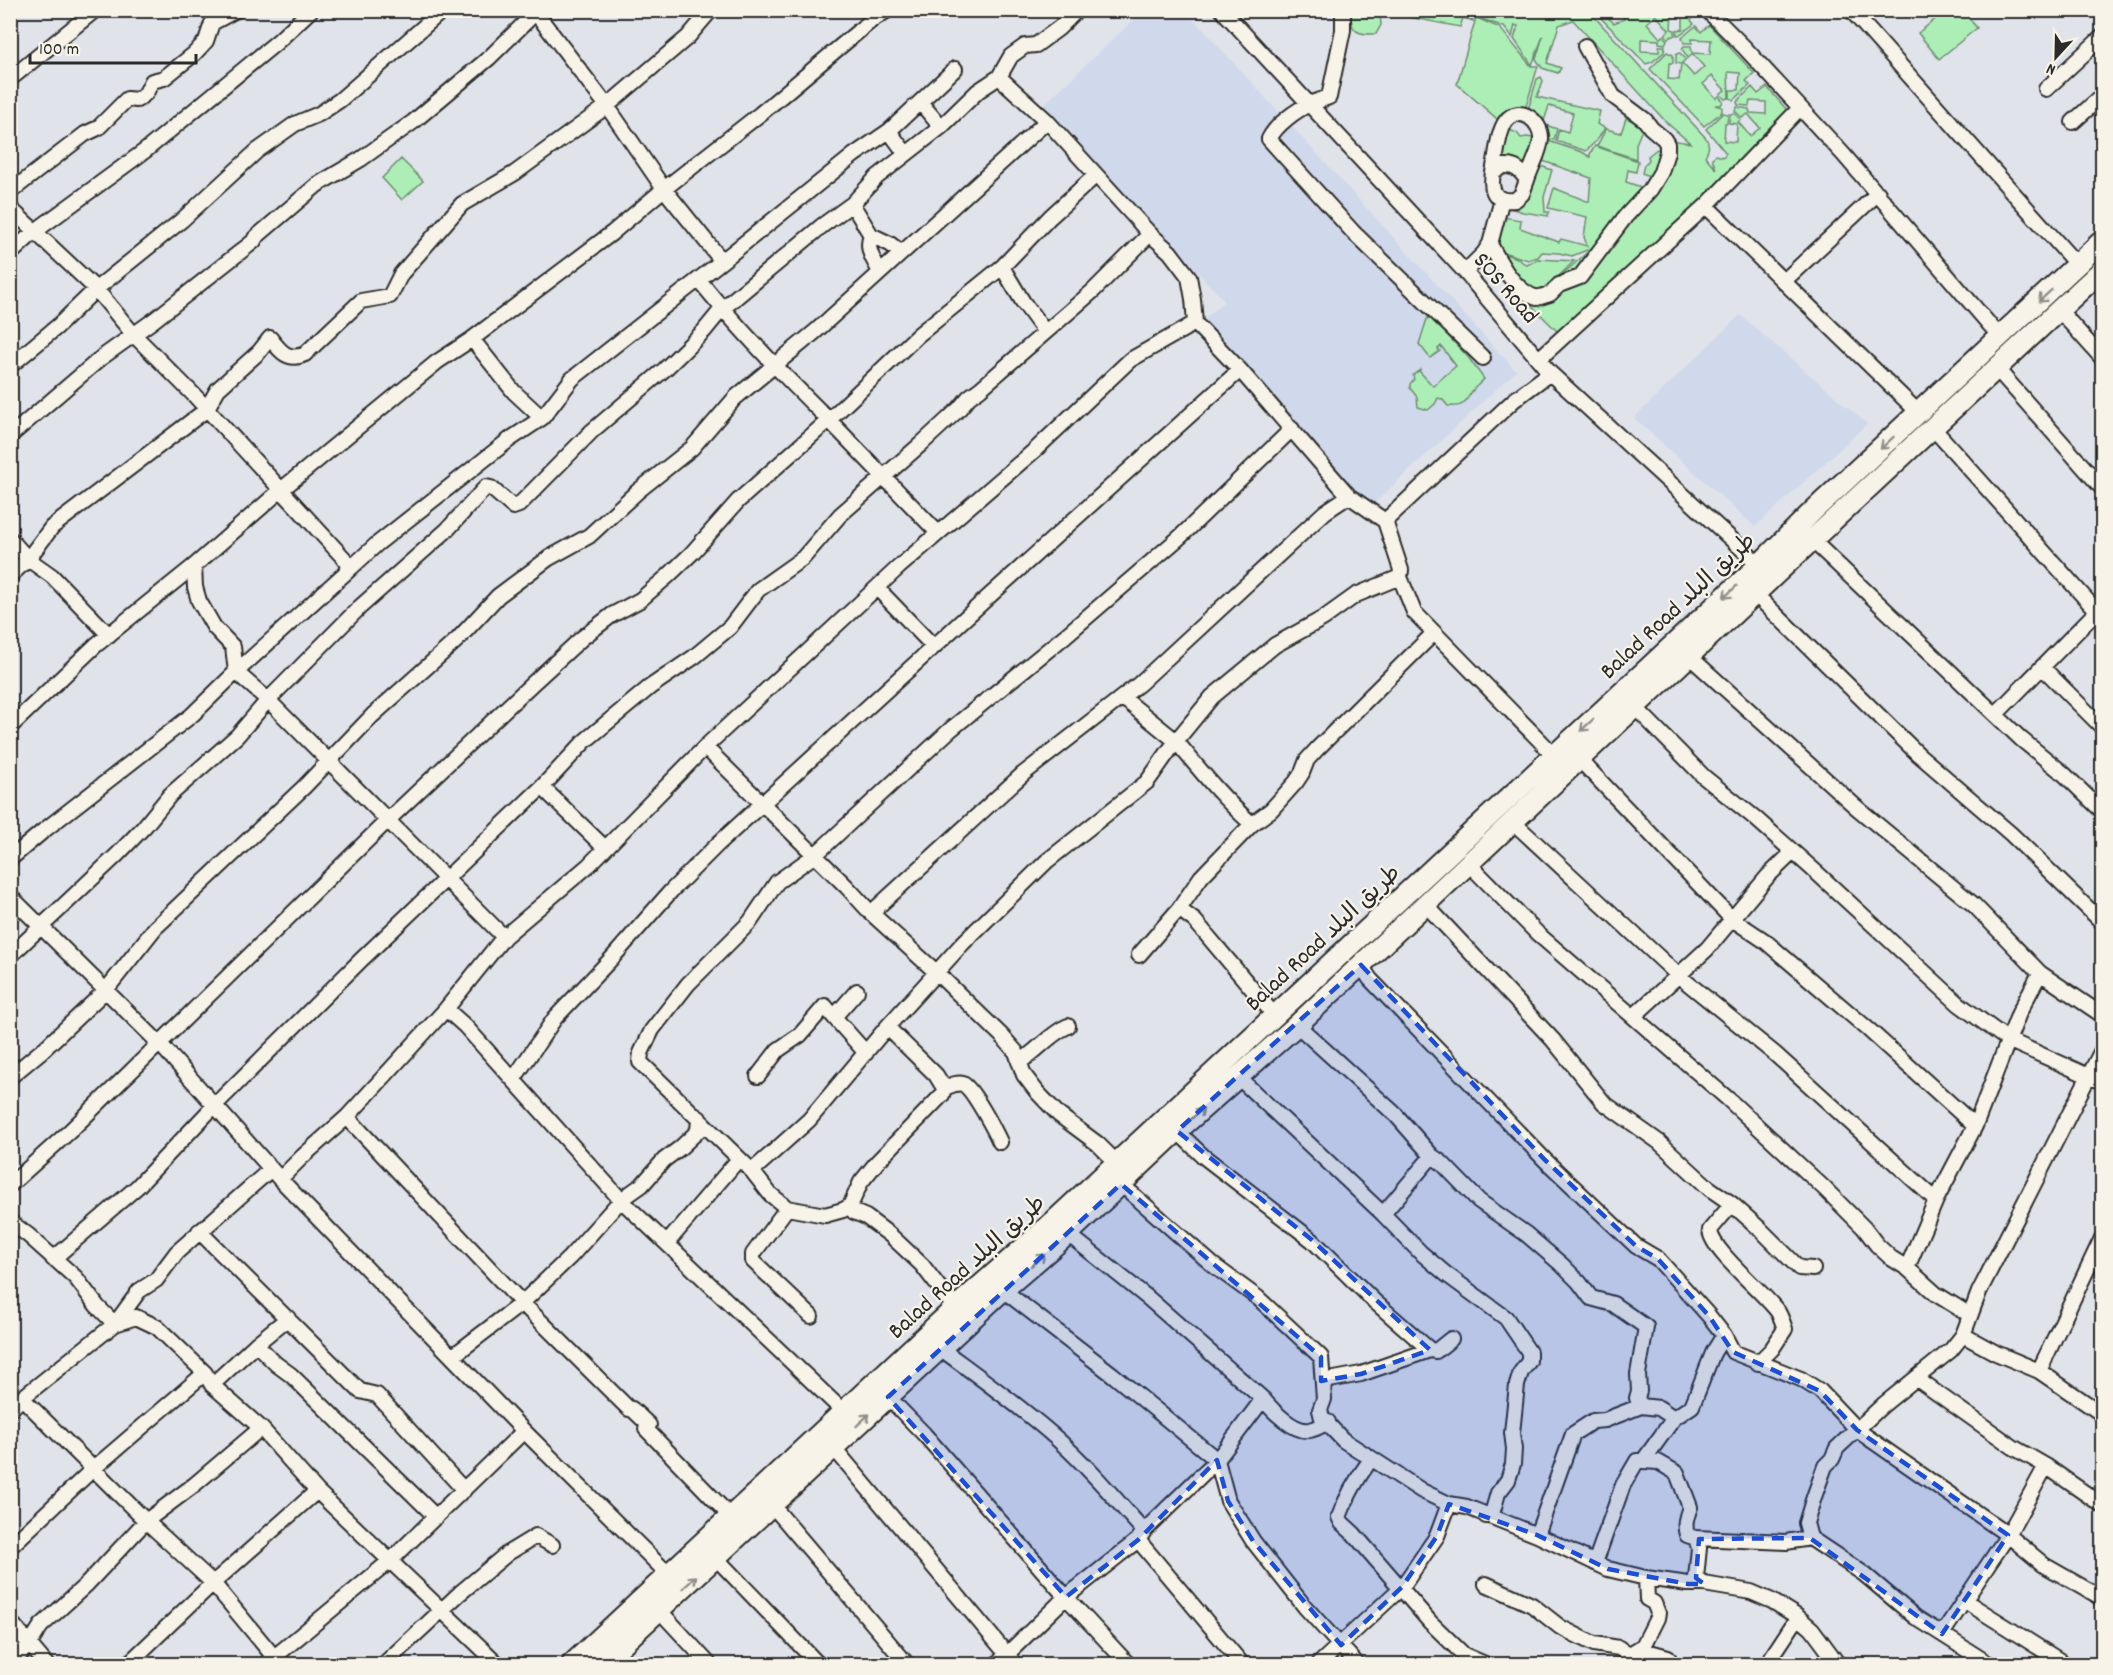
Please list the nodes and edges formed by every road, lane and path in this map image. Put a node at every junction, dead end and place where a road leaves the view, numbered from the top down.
1 (95, 10) edge
2 (236, 10) edge
3 (311, 10) edge
4 (443, 10) edge
5 (711, 10) edge
6 (888, 10) edge
7 (1077, 10) edge
8 (1222, 10) edge
9 (1343, 10) edge
10 (1707, 10) edge
11 (1851, 10) edge
12 (534, 11) edge
13 (868, 15) edge
14 (2103, 37) edge
15 (1585, 46) dead end
16 (955, 69) dead end
17 (999, 77) junction
18 (10, 79) edge
19 (2046, 88) dead end
20 (2103, 96) edge
21 (920, 102) junction
22 (1310, 104) junction
23 (607, 106) junction
24 (1799, 109) junction
25 (1047, 121) junction
26 (2073, 122) dead end
27 (941, 127) junction
28 (889, 131) junction
29 (906, 154) junction
30 (1494, 166) junction
31 (1096, 175) junction
32 (1527, 180) junction
33 (664, 189) junction
34 (10, 192) edge
35 (1878, 193) junction
36 (1502, 199) junction
37 (852, 204) junction
38 (1706, 206) junction
39 (10, 208) edge
40 (34, 232) junction
41 (1150, 234) junction
42 (871, 235) junction
43 (2103, 241) edge
44 (1490, 244) junction
45 (902, 253) junction
46 (10, 254) edge
47 (722, 261) junction
48 (2078, 266) junction
49 (1002, 267) junction
50 (2103, 270) edge
51 (880, 272) junction
52 (1465, 272) junction
53 (699, 280) junction
54 (1784, 281) junction
55 (96, 289) junction
56 (722, 309) junction
57 (2059, 310) junction
58 (1195, 323) junction
59 (1045, 332) junction
60 (134, 335) junction
61 (2001, 338) junction
62 (472, 339) junction
63 (1483, 358) dead end
64 (2103, 358) edge
65 (1539, 359) junction
66 (10, 366) edge
67 (774, 366) junction
68 (1997, 369) junction
69 (1240, 370) junction
70 (1550, 373) junction
71 (207, 410) junction
72 (1919, 413) junction
73 (542, 418) junction
74 (829, 420) junction
75 (1933, 428) junction
76 (1292, 429) junction
77 (10, 436) edge
78 (883, 478) junction
79 (2103, 488) edge
80 (281, 490) junction
81 (1349, 496) junction
82 (1385, 521) junction
83 (938, 533) junction
84 (10, 539) edge
85 (1812, 540) junction
86 (28, 559) junction
87 (194, 566) junction
88 (352, 567) junction
89 (1766, 571) junction
90 (10, 576) edge
91 (1400, 577) junction
92 (877, 588) junction
93 (1755, 594) junction
94 (2101, 611) edge
95 (1434, 633) junction
96 (109, 635) junction
97 (934, 647) junction
98 (1689, 657) junction
99 (2043, 668) junction
100 (237, 672) junction
101 (1122, 698) junction
102 (268, 700) junction
103 (1635, 707) junction
104 (1996, 714) junction
105 (10, 727) edge
106 (2103, 727) edge
107 (1176, 741) junction
108 (705, 747) junction
109 (1554, 755) junction
110 (1579, 759) junction
111 (329, 761) junction
112 (542, 787) junction
113 (762, 802) junction
114 (2103, 811) edge
115 (388, 820) junction
116 (1513, 822) junction
117 (1252, 824) junction
118 (605, 848) junction
119 (1793, 852) junction
120 (815, 855) junction
121 (10, 859) edge
122 (1469, 864) junction
123 (446, 878) junction
124 (10, 896) edge
125 (1425, 904) junction
126 (1179, 909) junction
127 (871, 913) junction
128 (1732, 919) junction
129 (2103, 922) edge
130 (41, 926) junction
131 (504, 937) junction
132 (1139, 955) dead end
133 (10, 956) edge
134 (1361, 965) junction
135 (936, 972) junction
136 (2040, 973) junction
137 (1679, 976) junction
138 (106, 990) junction
139 (857, 991) dead end
140 (446, 1009) junction
141 (2103, 1015) edge
142 (1275, 1016) junction
143 (1634, 1016) junction
144 (834, 1017) junction
145 (1297, 1025) junction
146 (1068, 1026) dead end
147 (887, 1027) junction
148 (2008, 1040) junction
149 (160, 1044) junction
150 (2103, 1050) edge
151 (866, 1053) junction
152 (1019, 1062) junction
153 (758, 1076) dead end
154 (10, 1077) edge
155 (1239, 1078) junction
156 (2096, 1079) edge
157 (513, 1080) junction
158 (944, 1088) junction
159 (215, 1105) junction
160 (347, 1117) junction
161 (699, 1118) junction
162 (1975, 1126) junction
163 (1178, 1131) junction
164 (1000, 1142) dead end
165 (1432, 1156) junction
166 (738, 1160) junction
167 (1117, 1163) junction
168 (752, 1171) junction
169 (276, 1174) junction
170 (1121, 1184) junction
171 (10, 1185) edge
172 (621, 1200) junction
173 (1936, 1200) junction
174 (1732, 1204) junction
175 (850, 1206) junction
176 (787, 1208) junction
177 (1383, 1214) junction
178 (10, 1222) edge
179 (199, 1231) junction
180 (1068, 1234) junction
181 (2103, 1238) edge
182 (667, 1243) junction
183 (53, 1258) junction
184 (1907, 1268) junction
185 (1813, 1269) dead end
186 (1003, 1290) junction
187 (522, 1303) junction
188 (955, 1308) junction
189 (1970, 1315) junction
190 (812, 1316) dead end
191 (288, 1318) junction
192 (115, 1324) junction
193 (1724, 1335) junction
194 (1963, 1335) junction
195 (1451, 1339) dead end
196 (256, 1344) junction
197 (940, 1348) junction
198 (1430, 1350) junction
199 (453, 1356) junction
200 (1758, 1363) junction
201 (2039, 1371) junction
202 (208, 1379) junction
203 (1917, 1379) junction
204 (1323, 1381) junction
205 (888, 1397) junction
206 (22, 1398) junction
207 (1263, 1399) junction
208 (1641, 1406) junction
209 (10, 1410) edge
210 (844, 1412) junction
211 (2102, 1414) edge
212 (1674, 1418) junction
213 (1328, 1422) junction
214 (261, 1428) junction
215 (1857, 1430) junction
216 (524, 1431) junction
217 (834, 1448) junction
218 (1371, 1459) junction
219 (1217, 1460) junction
220 (1643, 1461) junction
221 (2046, 1466) junction
222 (93, 1469) junction
223 (464, 1490) junction
224 (317, 1491) junction
225 (1449, 1504) junction
226 (772, 1505) junction
227 (2103, 1505) edge
228 (1486, 1516) junction
229 (436, 1517) junction
230 (731, 1517) junction
231 (146, 1521) junction
232 (1537, 1535) junction
233 (2008, 1535) junction
234 (1141, 1536) junction
235 (1696, 1538) junction
236 (1810, 1538) junction
237 (552, 1545) dead end
238 (10, 1547) edge
239 (716, 1558) junction
240 (390, 1561) junction
241 (1595, 1563) junction
242 (669, 1575) junction
243 (1646, 1578) junction
244 (213, 1583) junction
245 (1486, 1584) dead end
246 (1704, 1584) junction
247 (1402, 1587) junction
248 (1066, 1596) junction
249 (2103, 1598) edge
250 (1965, 1601) junction
251 (659, 1610) junction
252 (442, 1611) junction
253 (1798, 1617) junction
254 (10, 1621) edge
255 (1942, 1634) junction
256 (29, 1645) junction
257 (1341, 1645) junction
258 (1640, 1649) junction
259 (1668, 1657) dead end
260 (1460, 1660) edge
261 (270, 1661) edge
262 (1006, 1662) edge
263 (10, 1665) edge
264 (46, 1665) edge
265 (128, 1665) edge
266 (384, 1665) edge
267 (498, 1665) edge
268 (572, 1665) edge
269 (601, 1665) edge
270 (709, 1665) edge
271 (818, 1665) edge
272 (907, 1665) edge
273 (1128, 1665) edge
274 (1242, 1665) edge
275 (1319, 1665) edge
276 (1357, 1665) edge
277 (1485, 1665) edge
278 (1767, 1665) edge
279 (1838, 1665) edge
280 (1989, 1665) edge
281 (2065, 1665) edge

1 - 18 street
2 - 34 street
3 - 40 street
4 - 55 street
5 - 23 street
6 - 13 street
7 - 17 street
8 - 22 street, SOS Road
9 - 22 street
10 - 24 street
11 - 48 street
12 - 23 street
12 - 60 street
13 - 33 street
14 - 19 street
15 - 44 street
16 - 21 street
17 - 25 street
17 - 27 street
20 - 26 street
21 - 27 street
21 - 28 street
22 - 52 street, SOS Road
22 - 63 street
23 - 33 street
23 - 71 street
24 - 35 street
24 - 38 street
25 - 31 street
25 - 45 street
27 - 29 street
28 - 29 street
28 - 47 street
29 - 37 street
30 - 32 street
30 - 32 street
30 - 36 street
31 - 41 street
31 - 49 street
32 - 36 street
33 - 47 street
33 - 62 street
35 - 54 street
35 - 61 street
36 - 44 street
37 - 42 street
37 - 56 street
38 - 54 street
38 - 65 street
39 - 40 street
40 - 46 street
40 - 55 street
41 - 58 street
41 - 59 street
42 - 45 street
42 - 51 street
43 - 48 highway, Balad Road طريق البلد
44 - 52 street
45 - 51 street
47 - 53 street
48 -> 61 highway, Balad Road طريق البلد
49 - 59 street
49 - 74 street
50 - 57 highway, Balad Road طريق البلد
51 - 67 street
52 - 65 street, SOS Road
53 - 56 street
53 - 73 street
54 - 72 street
55 - 60 street
55 - 66 street
56 - 67 street
56 - 102 street
57 - 64 street
57 - 68 highway, Balad Road طريق البلد
58 - 69 street
58 - 83 street
59 - 78 street
60 - 71 street
60 - 77 street
61 - 72 highway, Balad Road طريق البلد
62 - 73 street
62 - 80 street
65 - 70 street, SOS Road
67 - 74 street
67 - 111 street
68 - 75 highway, Balad Road طريق البلد
68 - 79 street
69 - 76 street
69 - 97 street
70 - 82 street
70 - 89 street, SOS Road
71 - 80 street
71 - 86 street
72 -> 89 highway, Balad Road طريق البلد
73 - 88 street
74 - 78 street
74 - 115 street
75 - 85 highway, Balad Road طريق البلد
75 - 94 street
76 - 81 street
76 - 120 street
78 - 83 street
78 - 112 street
80 - 87 street
80 - 88 street
81 - 82 street
81 - 101 street
82 - 91 street
83 - 92 street
84 - 86 street
85 - 89 highway, Balad Road طريق البلد
85 - 104 street
86 - 90 street
86 - 96 street
87 - 96 street
87 - 100 street
88 - 100 street
89 - 93 highway, Balad Road طريق البلد
89 -> 109 highway, Balad Road طريق البلد
91 - 95 street
91 - 107 street
92 - 97 street
92 - 108 street
93 - 98 highway, Balad Road طريق البلد
93 - 129 street
94 - 99 street
95 - 109 street
95 - 117 street
96 - 105 street
97 - 113 street
98 - 103 highway, Balad Road طريق البلد
98 - 136 street
99 - 104 street
99 - 106 street
100 - 102 street
100 - 121 street
101 - 107 street
101 - 127 street
102 - 111 street
102 - 130 street
103 - 110 highway, Balad Road طريق البلد
103 - 119 street
104 - 114 street
107 - 117 street
107 - 135 street
108 - 113 street
108 - 118 street
109 - 142 highway, Balad Road طريق البلد
110 - 116 highway, Balad Road طريق البلد
110 - 128 street
111 - 115 street
111 - 138 street
112 - 118 street
112 - 123 street
113 - 120 street
113 - 157 street
115 - 123 street
115 - 149 street
116 - 122 highway, Balad Road طريق البلد
116 - 137 street
117 - 126 street
118 - 131 street
119 - 128 street
119 - 148 street
120 - 127 street
120 - 161 street
122 - 125 highway, Balad Road طريق البلد
122 - 143 street
123 - 131 street
123 - 159 street
124 - 130 street
125 - 134 highway, Balad Road طريق البلد
125 - 174 street
126 - 132 street
126 - 142 street
127 - 135 street
128 - 137 street
128 - 162 street
130 - 133 street
130 - 138 street
131 - 140 street
134 - 145 highway, Balad Road طريق البلد
134 - 193 street
135 - 147 street
135 - 152 street
136 - 141 street
136 - 148 street
137 - 143 street
137 - 173 street
138 - 149 street
138 - 154 street
139 - 144 street
140 - 157 street
140 - 160 street
142 - 167 highway, Balad Road طريق البلد
143 - 184 street
144 - 151 street
144 - 153 street
145 - 155 highway, Balad Road طريق البلد
145 - 165 street
146 - 152 street
147 - 151 street
147 - 158 street
148 - 156 street
148 - 162 street
149 - 159 street
149 - 171 street
150 - 156 street
151 - 168 street
152 - 167 street
163 -> 155 highway, Balad Road طريق البلد
155 - 177 street
156 - 189 street
157 - 172 street
158 - 164 street
158 - 175 street
159 - 169 street
159 - 183 street
160 - 169 street
160 - 187 street
161 - 166 street
161 - 172 street
162 - 173 street
163 - 170 highway, Balad Road طريق البلد
163 - 198 street
165 - 177 street
165 - 208 street
166 - 168 street
166 - 182 street
167 - 188 highway, Balad Road طريق البلد
168 - 176 street
169 - 179 street
169 - 199 street
170 - 180 highway, Balad Road طريق البلد
170 - 204 street
172 - 182 street
172 - 187 street
173 - 184 street
174 - 185 street
174 - 200 street
175 - 176 street
175 - 188 street
176 - 190 street
177 - 228 street
178 - 183 street
179 - 191 street
179 - 192 street
186 -> 180 highway, Balad Road طريق البلد
180 - 207 street
181 - 201 street
182 - 210 street
183 - 192 street
184 - 189 street
186 - 197 highway, Balad Road طريق البلد
186 - 219 street
187 - 199 street
187 - 230 street
188 - 210 highway, Balad Road طريق البلد
189 - 194 street
191 - 196 street
191 - 223 street
192 - 202 street
192 - 206 street
193 - 200 street
193 - 212 street
194 - 201 street
194 - 203 street
195 - 198 street
196 - 202 street
196 - 229 street
197 - 205 highway, Balad Road طريق البلد
197 - 234 street
198 - 204 street
199 - 216 street
200 - 215 street
201 - 211 street
202 - 214 street
202 - 222 street
203 - 215 street
203 - 221 street
204 - 213 street
217 -> 205 highway, Balad Road طريق البلد
205 - 248 street
206 - 209 street
206 - 222 street
207 - 213 street
207 - 219 street
208 - 212 street
208 - 232 street
210 - 230 highway, Balad Road طريق البلد
212 - 220 street
213 - 218 street
214 - 224 street
214 - 231 street
215 - 233 street
215 - 236 street
216 - 223 street
216 - 242 street
217 - 226 highway, Balad Road طريق البلد
217 - 262 street
218 - 225 street
218 - 247 street
219 - 234 street
219 - 257 street
220 - 235 street
220 - 241 street
221 - 227 street
221 - 233 street
222 - 231 street
222 - 238 street
223 - 229 street
224 - 240 street
224 - 244 street
225 - 228 street
225 - 247 street
226 - 239 highway, Balad Road طريق البلد
226 - 272 street
228 - 232 street
229 - 240 street
230 - 242 highway, Balad Road طريق البلد
231 - 244 street
231 - 256 street
232 - 241 street
233 - 249 street
233 - 250 street
234 - 248 street
234 - 274 street
235 - 236 street
235 - 246 street
236 - 255 street
237 - 252 street
251 -> 239 highway, Balad Road طريق البلد
239 - 271 street
240 - 252 street
240 - 261 street
241 - 243 street
242 - 268 highway, Balad Road طريق البلد
243 - 246 street
243 - 258 street
244 - 261 street
244 - 265 street
245 - 258 street
246 - 253 street
247 - 257 street
247 - 260 street
248 - 262 street
248 - 273 street
250 - 255 street
250 - 281 street
251 - 269 highway, Balad Road طريق البلد
251 - 270 street
252 - 266 street
252 - 267 street
253 - 278 street
253 - 279 street
254 - 256 street
255 - 280 street
256 - 263 street
256 - 264 street
257 - 275 street
257 - 276 street
258 - 259 street
260 - 277 street

